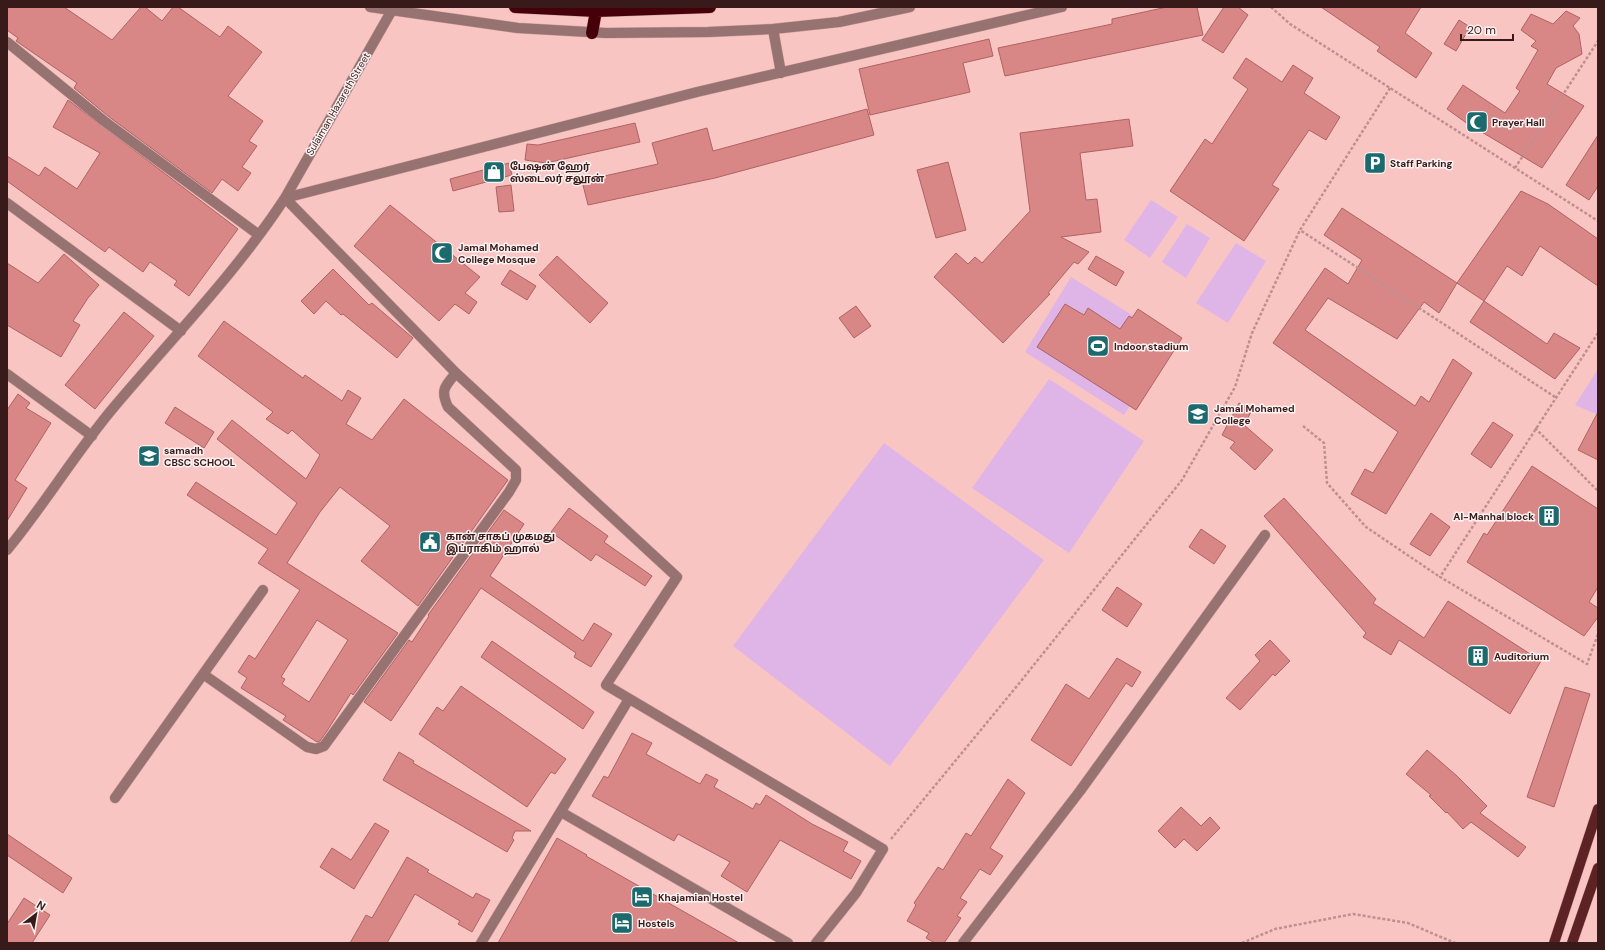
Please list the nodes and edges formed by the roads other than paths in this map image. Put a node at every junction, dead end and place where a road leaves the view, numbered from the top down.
1 (370, 7) edge
2 (517, 7) edge
3 (710, 7) edge
4 (910, 7) edge
5 (1062, 7) edge
6 (392, 10) junction
7 (596, 11) junction
8 (773, 29) junction
9 (592, 33) junction
10 (7, 42) edge
11 (781, 73) junction
12 (285, 198) junction
13 (7, 203) edge
14 (259, 235) junction
15 (181, 331) junction
16 (456, 373) junction
17 (7, 374) edge
18 (92, 436) junction
19 (1265, 535) dead end
20 (8, 546) edge
21 (263, 590) dead end
22 (203, 674) junction
23 (630, 700) junction
24 (115, 798) dead end
25 (1598, 809) edge
26 (561, 812) junction
27 (1594, 836) edge
28 (1598, 868) edge
29 (482, 943) edge
30 (788, 943) edge
31 (816, 943) edge
32 (963, 943) edge
33 (1554, 943) edge
34 (1572, 943) edge

1 - 6 street
2 - 7 highway
3 - 7 highway
4 - 8 street
5 - 11 street
6 - 9 street
6 - 12 street, Sulaiman Hazareth Street
7 - 9 highway
8 - 9 street
8 - 11 street
10 - 14 street
11 - 12 street
12 - 14 street, Sulaiman Hazareth Street
12 - 16 street
13 - 15 street
14 - 15 street, Sulaiman Hazareth Street
15 - 18 street, Sulaiman Hazareth Street
16 - 22 street
16 - 23 street
17 - 18 street
18 - 20 street, Sulaiman Hazareth Street
19 - 32 street
21 - 22 street
22 - 24 street
23 - 26 street
23 - 31 street
25 - 27 main road
26 - 29 street
26 - 30 street
27 - 33 main road
28 - 34 main road

